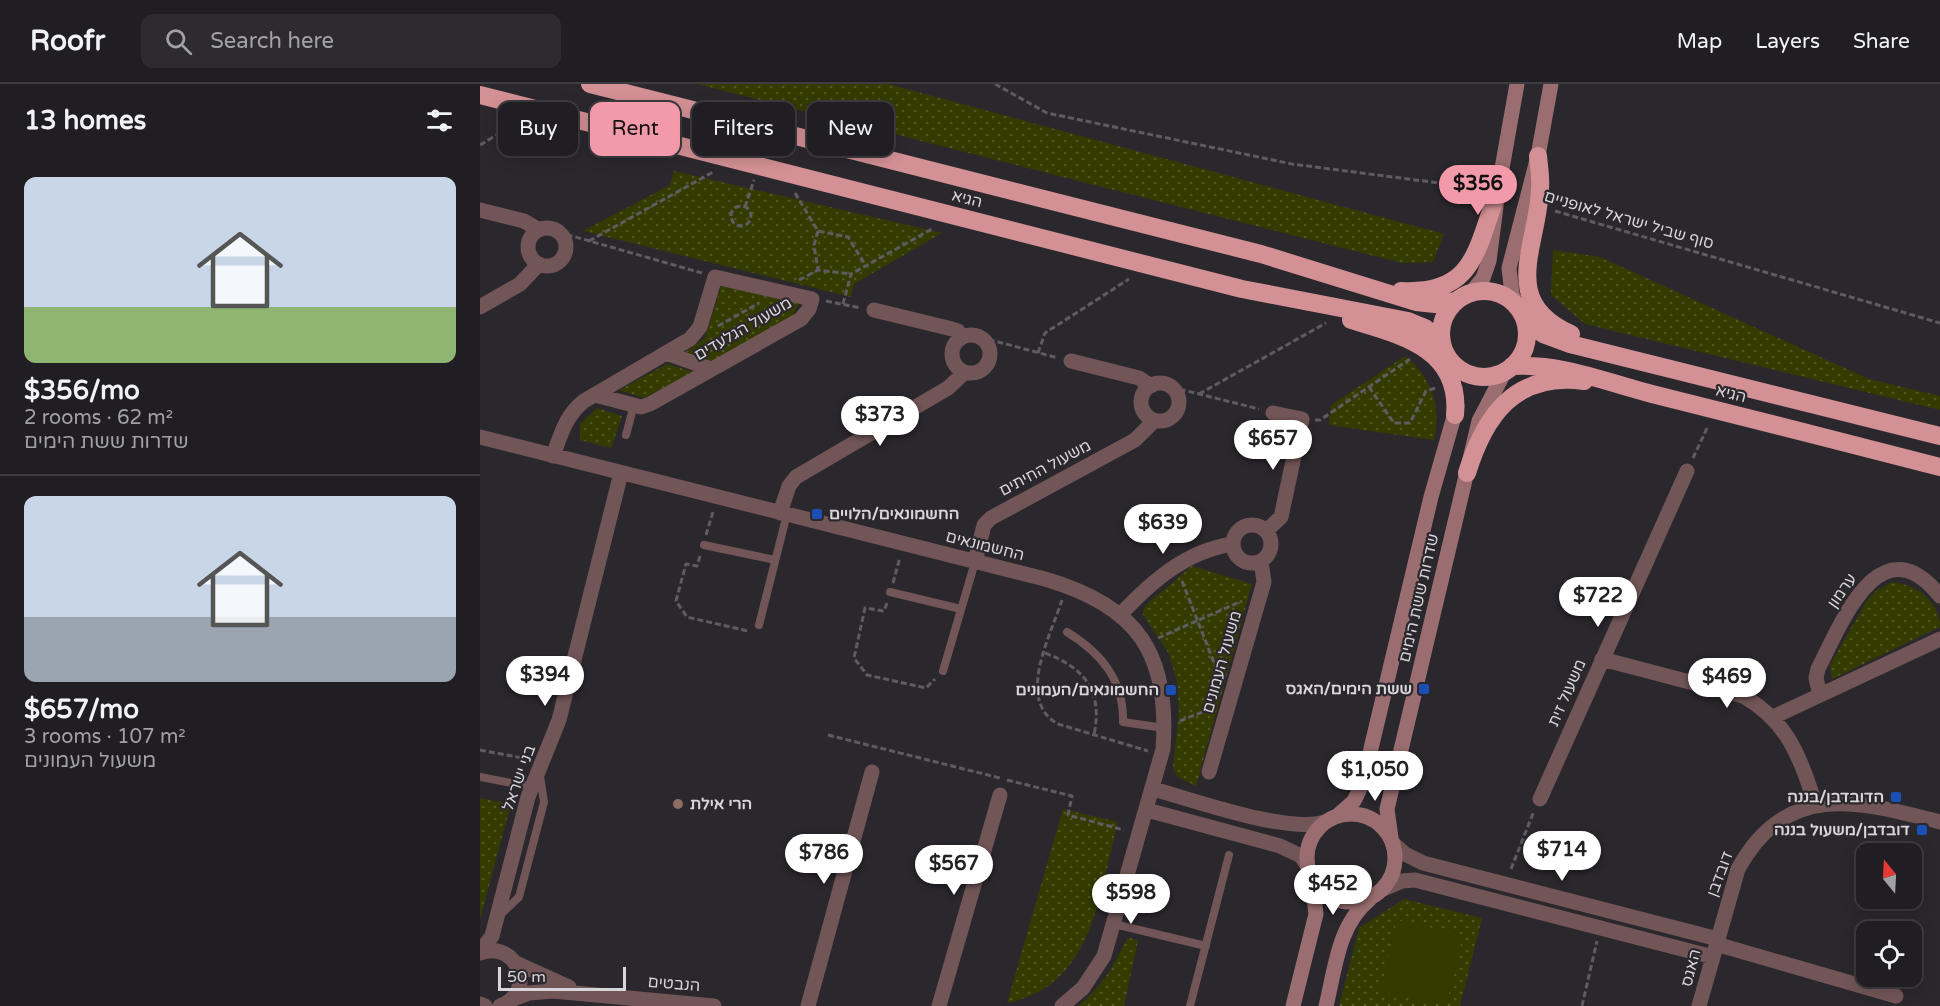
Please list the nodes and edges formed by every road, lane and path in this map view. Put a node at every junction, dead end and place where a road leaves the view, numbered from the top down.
1 (590, 84) edge
2 (995, 84) edge
3 (1517, 84) edge
4 (1551, 84) edge
5 (480, 95) edge
6 (507, 102) edge
7 (578, 120) edge
8 (498, 134) edge
9 (480, 145) edge
10 (1538, 156) joint
11 (735, 160) junction
12 (758, 166) junction
13 (781, 171) junction
14 (1489, 191) junction
15 (745, 207) junction
16 (1545, 208) dead end
17 (480, 210) edge
18 (956, 216) junction
19 (539, 230) junction
20 (818, 231) junction
21 (558, 232) junction
22 (589, 241) junction
23 (1485, 244) junction
24 (1521, 251) junction
25 (539, 264) junction
26 (1150, 265) junction
27 (866, 266) junction
28 (818, 270) dead end
29 (1324, 274) junction
30 (715, 277) junction
31 (1242, 289) junction
32 (1463, 297) junction
33 (812, 299) junction
34 (843, 304) junction
35 (480, 307) edge
36 (874, 310) joint
37 (1521, 313) junction
38 (1338, 316) junction
39 (1940, 323) edge
40 (980, 337) junction
41 (960, 339) junction
42 (1434, 345) junction
43 (666, 353) junction
44 (1038, 353) junction
45 (1628, 357) junction
46 (1071, 361) joint
47 (1451, 362) junction
48 (1509, 368) junction
49 (711, 369) junction
50 (965, 372) junction
51 (1450, 382) junction
52 (1151, 386) junction
53 (1619, 386) junction
54 (1171, 387) junction
55 (1369, 387) junction
56 (1199, 394) junction
57 (595, 395) junction
58 (634, 405) junction
59 (1715, 410) junction
60 (1273, 413) joint
61 (1455, 415) junction
62 (1302, 419) junction
63 (1154, 421) junction
64 (626, 435) dead end
65 (1940, 436) edge
66 (480, 437) edge
67 (553, 456) junction
68 (1940, 466) edge
69 (1687, 471) joint
70 (621, 473) junction
71 (1467, 473) junction
72 (717, 497) junction
73 (783, 514) junction
74 (1266, 531) junction
75 (704, 544) junction
76 (904, 544) junction
77 (1233, 544) junction
78 (775, 560) junction
79 (1261, 561) junction
80 (975, 562) junction
81 (1175, 567) junction
82 (1067, 586) junction
83 (890, 592) junction
84 (1261, 593) junction
85 (1940, 596) edge
86 (961, 609) junction
87 (1120, 615) junction
88 (1198, 620) junction
89 (759, 625) joint
90 (1067, 632) dead end
91 (1940, 639) edge
92 (1145, 643) junction
93 (1045, 653) junction
94 (1602, 659) junction
95 (943, 671) joint
96 (1820, 695) junction
97 (1229, 702) junction
98 (1773, 717) junction
99 (1164, 728) junction
100 (828, 735) dead end
101 (1094, 735) junction
102 (480, 750) edge
103 (1161, 754) junction
104 (541, 767) junction
105 (872, 772) dead end
106 (1209, 772) dead end
107 (480, 777) edge
108 (532, 787) junction
109 (1153, 789) junction
110 (1000, 795) dead end
111 (1540, 799) joint
112 (1816, 806) junction
113 (1147, 810) junction
114 (1331, 819) junction
115 (1940, 822) edge
116 (1140, 834) junction
117 (1392, 841) junction
118 (1229, 855) dead end
119 (1310, 872) junction
120 (1505, 884) junction
121 (1377, 893) junction
122 (497, 917) junction
123 (1114, 924) junction
124 (1600, 928) junction
125 (1206, 946) junction
126 (1715, 947) junction
127 (480, 953) edge
128 (516, 963) junction
129 (595, 995) junction
130 (1896, 996) dead end
131 (636, 1002) edge
132 (507, 1003) edge
133 (480, 1004) edge
134 (485, 1006) edge
135 (714, 1006) edge
136 (808, 1006) edge
137 (939, 1006) edge
138 (1062, 1006) edge
139 (1190, 1006) edge
140 (1293, 1006) edge
141 (1326, 1006) edge
142 (1581, 1006) edge
143 (1700, 1006) edge

1 - 29 highway, הגיא
2 - 14 path
3 - 14 street
4 - 10 street
5 - 6 highway, הגיא
7 - 11 highway, הגיא
8 - 9 path
10 - 24 highway
11 - 12 highway, הגיא
11 - 22 path
12 - 13 highway, הגיא
12 - 15 path
13 - 18 highway, הגיא
13 - 20 path
14 - 23 highway
15 - 15 path
16 - 39 path, סוף שביל ישראל לאופניים
17 - 19 street
18 - 26 highway, הגיא
18 - 27 path
19 - 21 street
19 - 25 street
20 - 27 path
20 - 28 path
21 - 22 path
21 - 25 street
22 - 30 path
23 - 29 highway
23 - 32 street
24 - 37 street
24 - 45 highway
25 - 35 street
26 - 31 highway, הגיא
26 - 44 path
27 - 34 path
29 - 32 highway, הגיא
30 - 33 street, משעול הגלעדים
30 - 43 street, משעול הגלעדים
31 - 38 highway
31 - 42 highway, הגיא
32 - 37 highway
32 - 42 highway
33 - 34 path
33 - 49 street, משעול הגלעדים
34 - 36 path
36 - 41 street
37 - 45 highway, הגיא
37 - 48 highway
38 - 42 highway
38 - 56 path
40 - 41 street
40 - 44 path
40 - 50 street
41 - 50 street
42 - 47 highway
42 - 51 highway
42 - 55 path
43 - 49 street
43 - 57 street, משעול הגלעדים
44 - 46 path
45 - 65 highway, הגיא
46 - 52 street
47 - 48 highway
47 - 61 street, שדרות ששת הימים
48 - 53 highway, הגיא
48 - 71 street, שדרות ששת הימים
49 - 58 street, משעול הגלעדים
50 - 73 street
51 - 55 path
51 - 61 highway
52 - 54 street
52 - 63 street
53 - 59 highway, הגיא
53 - 71 highway
54 - 56 path
54 - 63 street
55 - 62 path
56 - 60 path
57 - 58 street, משעול הגלעדים
57 - 67 street, משעול הגלעדים
58 - 64 lane
59 - 68 highway, הגיא
59 - 69 path
60 - 62 street
61 - 114 street, שדרות ששת הימים
62 - 74 street
63 - 80 street, משעול החיתים
66 - 67 street, החשמונאים
67 - 70 street, החשמונאים
69 - 94 street, משעול זית
70 - 72 street, החשמונאים
70 - 104 street, בני ישראל
71 - 117 street, שדרות ששת הימים
72 - 73 street, החשמונאים
72 - 75 path
73 - 76 street, החשמונאים
73 - 78 lane
74 - 77 street
74 - 79 street
75 - 78 lane
75 - 89 path
76 - 80 street, החשמונאים
76 - 83 path
77 - 79 street
77 - 81 street
78 - 89 lane
79 - 84 street, משעול העמונים
80 - 82 street, החשמונאים
80 - 86 lane
81 - 87 street
81 - 88 path
82 - 87 street, החשמונאים
82 - 93 path
83 - 86 lane
83 - 95 path
84 - 88 path
84 - 97 street, משעול העמונים
85 - 96 street, ערמון
86 - 95 lane
87 - 92 street, החשמונאים
88 - 92 path
88 - 97 path
90 - 99 lane
91 - 96 street
92 - 99 street, החשמונאים
93 - 101 path
93 - 101 path
94 - 98 street
94 - 111 street, משעול זית
96 - 98 street
97 - 99 path
97 - 106 street, משעול העמונים
98 - 112 street
99 - 103 street, החשמונאים
100 - 116 path
101 - 103 path
102 - 104 path
103 - 109 street, החשמונאים
104 - 108 street, בני ישראל
104 - 122 lane
105 - 136 street
107 - 108 lane
108 - 122 street, בני ישראל
109 - 113 street
109 - 114 street
110 - 137 street
111 - 120 path
112 - 115 street, דובדבן
112 - 126 street, דובדבן
113 - 116 street
113 - 119 street
114 - 117 street
114 - 119 street
116 - 123 street
117 - 120 street
117 - 121 street
118 - 125 lane
119 - 121 street
119 - 140 street
120 - 126 street
121 - 124 street
121 - 141 street
122 - 127 street, בני ישראל
123 - 125 lane
123 - 138 street
124 - 126 street
124 - 142 path
125 - 139 lane
126 - 130 street
126 - 143 street, האגס
127 - 128 street, הנבטים
128 - 129 street, הנבטים
128 - 132 street
129 - 131 street, הנבטים
129 - 132 street, הנבטים
131 - 135 street, הנבטים
133 - 134 street

